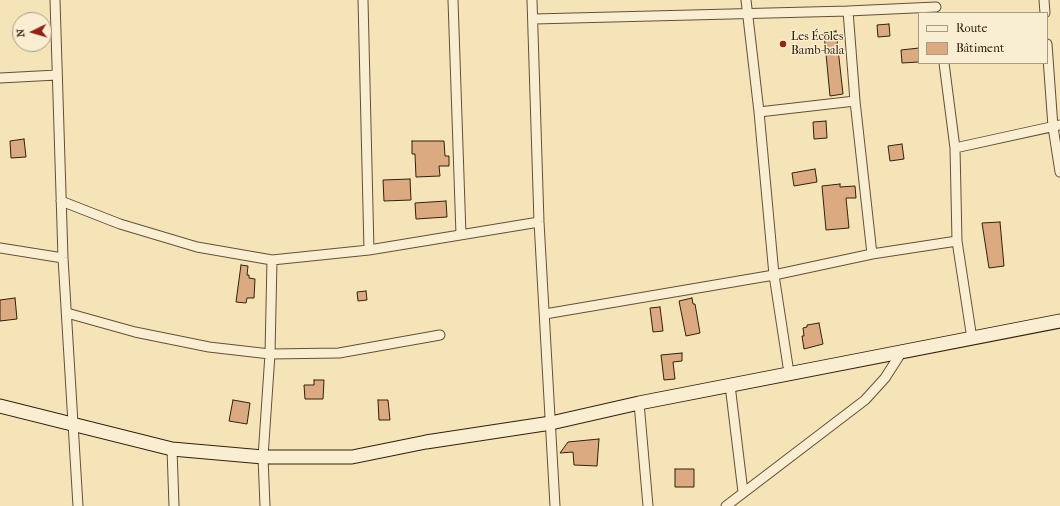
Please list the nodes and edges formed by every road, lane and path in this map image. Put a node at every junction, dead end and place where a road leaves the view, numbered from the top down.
1 (55, 0) edge
2 (363, 0) edge
3 (453, 0) edge
4 (532, 0) edge
5 (746, 0) edge
6 (1044, 0) edge
7 (936, 7) edge
8 (848, 11) junction
9 (746, 12) junction
10 (1045, 12) edge
11 (534, 19) junction
12 (1048, 52) edge
13 (944, 64) edge
14 (57, 75) junction
15 (0, 78) edge
16 (855, 101) junction
17 (759, 112) junction
18 (1057, 126) edge
19 (955, 148) junction
20 (1060, 172) edge
21 (61, 201) junction
22 (539, 222) junction
23 (461, 235) junction
24 (957, 241) junction
25 (0, 248) edge
26 (368, 250) junction
27 (872, 254) junction
28 (63, 258) junction
29 (272, 260) junction
30 (774, 275) junction
31 (67, 313) junction
32 (545, 314) junction
33 (1060, 321) edge
34 (440, 335) dead end
35 (972, 339) junction
36 (902, 353) junction
37 (270, 354) junction
38 (789, 373) junction
39 (730, 385) junction
40 (639, 403) junction
41 (0, 406) edge
42 (551, 423) junction
43 (73, 425) junction
44 (172, 449) junction
45 (263, 457) junction
46 (743, 492) junction
47 (78, 506) edge
48 (174, 506) edge
49 (265, 506) edge
50 (554, 506) edge
51 (648, 506) edge
52 (726, 506) edge

1 - 14 street
2 - 26 street
3 - 23 street
4 - 11 street
5 - 9 street
6 - 10 street
7 - 8 street
8 - 9 street
8 - 16 street
9 - 11 street
9 - 17 street
11 - 22 street
12 - 18 street
13 - 19 street
14 - 15 street
14 - 21 street
16 - 17 street
16 - 27 street
17 - 30 street
18 - 19 street
18 - 20 street
19 - 24 street
21 - 28 street
21 - 29 street
22 - 23 street
22 - 32 street
23 - 26 street
24 - 27 street
24 - 35 street
25 - 28 street
26 - 29 street
27 - 30 street
28 - 31 street
29 - 37 street
30 - 32 street
30 - 38 street
31 - 37 street
31 - 43 street
32 - 42 street
33 - 35 street
34 - 37 street
35 - 36 street
36 - 38 street
36 - 46 street
37 - 45 street
38 - 39 street
39 - 40 street
39 - 46 street
40 - 42 street
40 - 51 street
41 - 43 street
42 - 45 street
42 - 50 street
43 - 44 street
43 - 47 street
44 - 45 street
44 - 48 street
45 - 49 street
46 - 52 street

